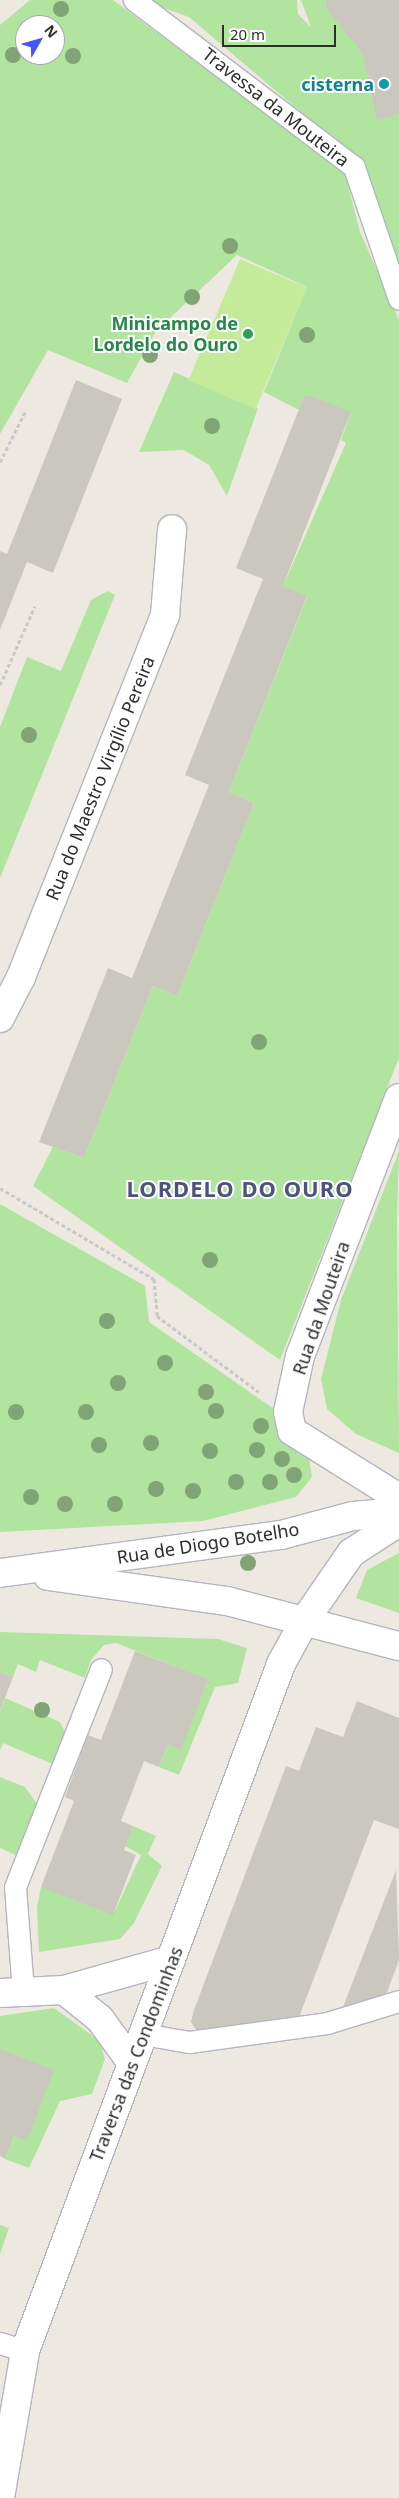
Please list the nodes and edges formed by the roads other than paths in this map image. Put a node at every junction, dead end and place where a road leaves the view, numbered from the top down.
1 (134, 0) edge
2 (399, 299) edge
3 (172, 530) dead end
4 (0, 1018) edge
5 (399, 1098) edge
6 (399, 1498) edge
7 (399, 1512) edge
8 (399, 1522) edge
9 (8, 1572) edge
10 (305, 1620) junction
11 (399, 1646) edge
12 (101, 1669) dead end
13 (171, 1960) junction
14 (64, 1990) junction
15 (11, 1992) edge
16 (399, 2001) edge
17 (143, 2034) junction
18 (132, 2064) junction
19 (12, 2347) edge
20 (0, 2498) edge

1 - 2 lane, Travessa da Mouteira
3 - 4 street, Rua do Maestro Virgílio Pereira
5 - 6 street, Rua da Mouteira
7 - 9 street, Rua de Diogo Botelho
8 - 10 street
9 - 10 street, Rua de Diogo Botelho
10 - 11 street, Rua de Diogo Botelho
10 - 13 street, Traversa das Condominhas
12 - 15 lane
13 - 14 street
13 - 17 street, Traversa das Condominhas
14 - 15 street
14 - 18 street
16 - 17 lane
17 - 18 street, Traversa das Condominhas
18 - 19 street, Traversa das Condominhas
19 - 20 street, Traversa das Condominhas

